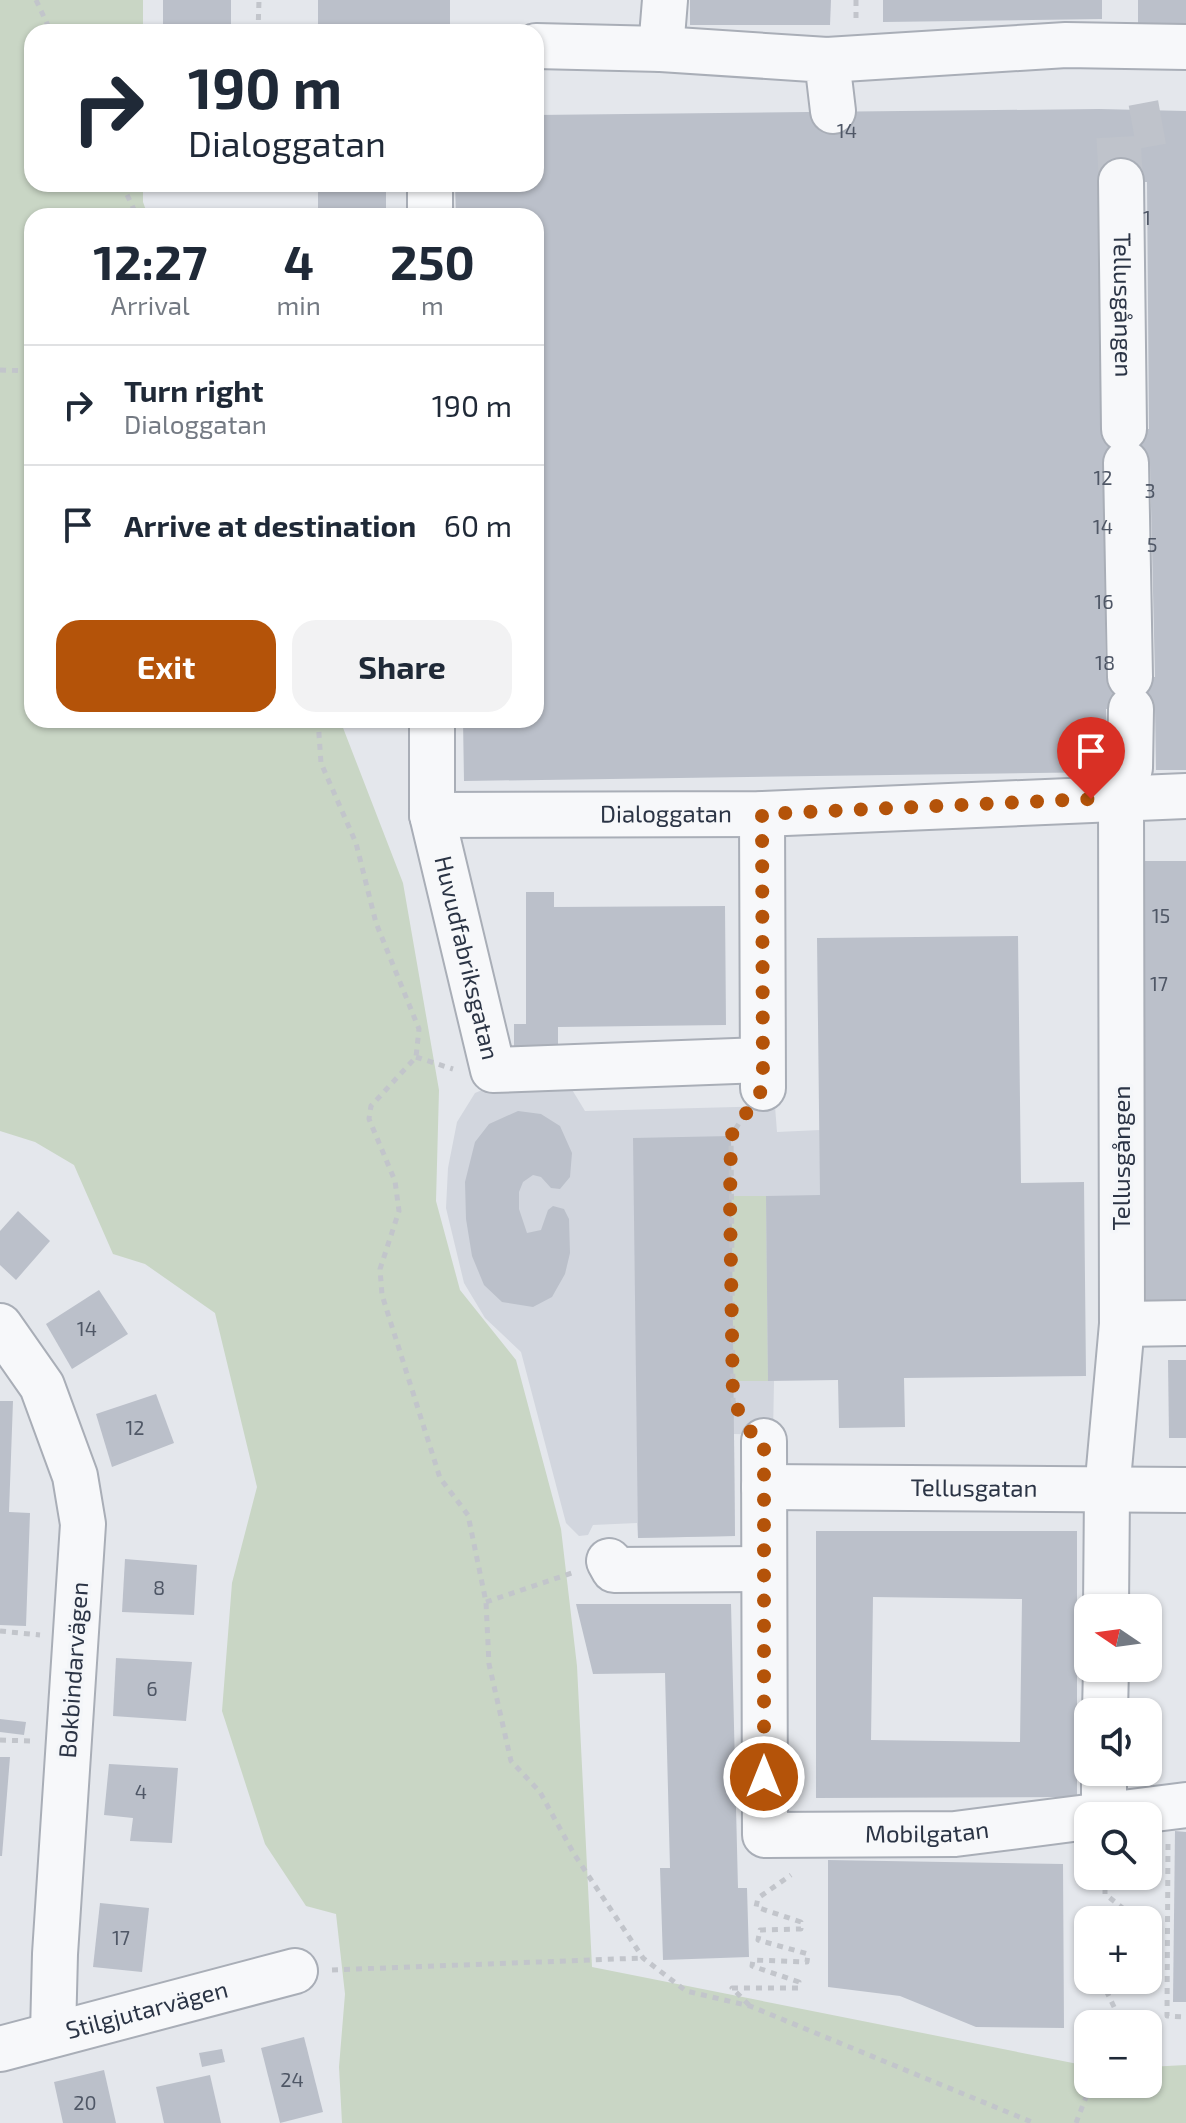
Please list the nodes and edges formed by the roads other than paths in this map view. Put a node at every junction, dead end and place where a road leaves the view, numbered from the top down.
1 (665, 0) edge
2 (544, 46) edge
3 (1186, 47) edge
4 (661, 49) junction
5 (827, 60) junction
6 (833, 111) dead end
7 (1121, 181) tunnel mouth
8 (432, 728) edge
9 (1186, 796) edge
10 (1121, 797) junction
11 (762, 814) junction
12 (432, 815) junction
13 (1186, 1323) edge
14 (1122, 1324) junction
15 (0, 1326) edge
16 (764, 1441) road end
17 (764, 1487) junction
18 (1186, 1490) edge
19 (1107, 1491) junction
20 (609, 1561) dead end
21 (764, 1569) junction
22 (1106, 1594) edge
23 (1074, 1820) edge
24 (295, 1971) road end
25 (53, 2033) junction
26 (0, 2049) edge

1 - 4 street
2 - 4 street
3 - 5 street
4 - 5 street
5 - 6 street
7 - 10 street, Tellusgången
8 - 12 street, Huvudfabriksgatan
9 - 10 street, Dialoggatan
10 - 11 street, Dialoggatan
10 - 14 street, Tellusgången
11 - 12 street, Dialoggatan
11 - 12 street, Huvudfabriksgatan
13 - 14 street
14 - 19 street, Tellusgången
15 - 25 street, Bokbindarvägen
16 - 17 street
17 - 19 street, Tellusgatan
17 - 21 street
18 - 19 street, Tellusgatan
19 - 22 street, Tellusgången
20 - 21 street
21 - 23 street, Mobilgatan
24 - 25 street, Stilgjutarvägen
25 - 26 street, Stilgjutarvägen

